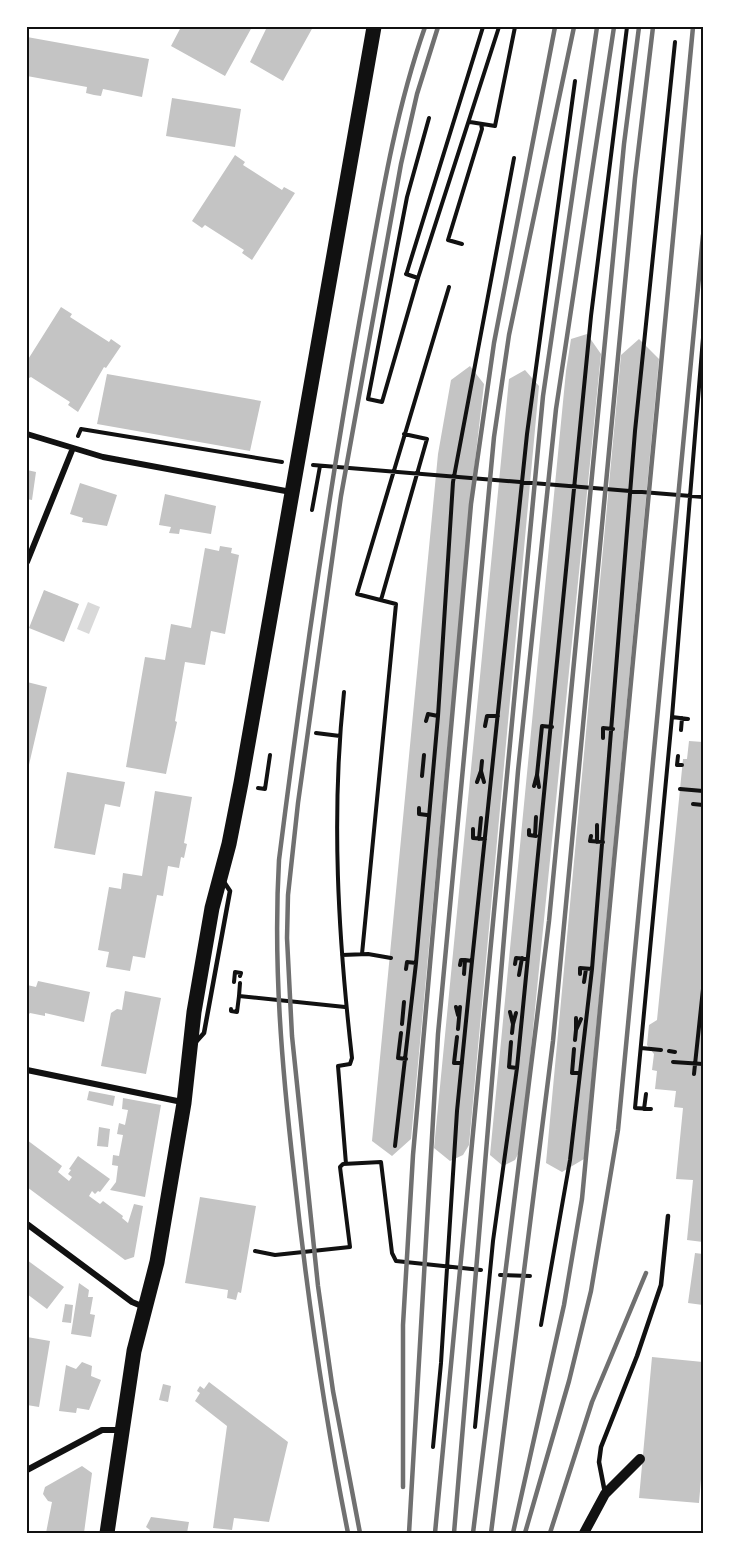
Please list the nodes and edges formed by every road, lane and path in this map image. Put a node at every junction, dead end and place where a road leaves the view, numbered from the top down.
1 (374, 27) edge
2 (483, 27) edge
3 (499, 27) edge
4 (515, 27) edge
5 (627, 27) edge
6 (675, 42) dead end
7 (575, 81) dead end
8 (429, 118) dead end
9 (470, 122) junction
10 (481, 124) junction
11 (514, 158) dead end
12 (462, 244) dead end
13 (418, 278) junction
14 (449, 287) dead end
15 (703, 338) edge
16 (27, 434) edge
17 (404, 434) junction
18 (73, 448) junction
19 (291, 463) dead end
20 (310, 465) dead end
21 (320, 466) junction
22 (292, 492) junction
23 (703, 497) edge
24 (312, 510) dead end
25 (27, 562) edge
26 (381, 600) junction
27 (344, 692) dead end
28 (438, 716) junction
29 (498, 716) junction
30 (672, 717) junction
31 (682, 718) junction
32 (688, 719) dead end
33 (426, 721) dead end
34 (485, 726) dead end
35 (552, 727) junction
36 (613, 729) junction
37 (681, 730) dead end
38 (316, 733) dead end
39 (340, 736) junction
40 (603, 738) dead end
41 (270, 755) dead end
42 (424, 755) dead end
43 (678, 756) dead end
44 (482, 761) dead end
45 (682, 765) dead end
46 (481, 771) junction
47 (422, 776) dead end
48 (477, 782) dead end
49 (484, 782) dead end
50 (536, 787) dead end
51 (265, 789) dead end
52 (680, 789) dead end
53 (703, 791) edge
54 (693, 804) dead end
55 (703, 805) edge
56 (419, 808) dead end
57 (428, 815) junction
58 (537, 817) dead end
59 (480, 818) dead end
60 (597, 825) dead end
61 (473, 829) dead end
62 (529, 830) dead end
63 (538, 836) junction
64 (591, 836) dead end
65 (479, 839) junction
66 (485, 839) junction
67 (597, 842) junction
68 (603, 842) junction
69 (362, 954) junction
70 (342, 955) junction
71 (391, 958) dead end
72 (522, 958) junction
73 (527, 959) junction
74 (465, 960) junction
75 (472, 961) junction
76 (416, 963) junction
77 (515, 964) dead end
78 (460, 965) dead end
79 (406, 969) dead end
80 (586, 969) junction
81 (592, 969) junction
82 (464, 974) dead end
83 (580, 974) dead end
84 (519, 975) dead end
85 (240, 976) dead end
86 (234, 979) dead end
87 (240, 982) dead end
88 (584, 982) dead end
89 (703, 989) edge
90 (239, 996) junction
91 (404, 1002) dead end
92 (345, 1006) dead end
93 (458, 1007) dead end
94 (231, 1009) dead end
95 (513, 1012) dead end
96 (578, 1018) dead end
97 (402, 1024) dead end
98 (458, 1029) dead end
99 (401, 1032) dead end
100 (512, 1033) dead end
101 (457, 1037) dead end
102 (575, 1040) dead end
103 (511, 1042) dead end
104 (574, 1048) dead end
105 (641, 1048) junction
106 (661, 1050) dead end
107 (669, 1051) dead end
108 (675, 1052) dead end
109 (406, 1059) junction
110 (673, 1062) dead end
111 (462, 1063) junction
112 (695, 1064) junction
113 (703, 1064) edge
114 (517, 1068) junction
115 (27, 1070) edge
116 (580, 1073) junction
117 (694, 1074) dead end
118 (646, 1094) dead end
119 (184, 1103) junction
120 (644, 1109) junction
121 (651, 1109) dead end
122 (395, 1146) dead end
123 (346, 1164) junction
124 (668, 1216) dead end
125 (27, 1224) edge
126 (255, 1251) dead end
127 (481, 1270) dead end
128 (500, 1275) dead end
129 (530, 1276) dead end
130 (146, 1308) junction
131 (541, 1325) dead end
132 (475, 1426) dead end
133 (121, 1430) junction
134 (433, 1447) dead end
135 (640, 1459) dead end
136 (27, 1470) edge
137 (605, 1494) junction
138 (107, 1533) edge
139 (584, 1533) edge

1 - 22 main road
2 - 13 path
3 - 9 path
4 - 10 path
5 - 35 path
6 - 36 path
7 - 29 path
8 - 13 path
9 - 10 path
9 - 13 path
10 - 12 path
11 - 28 path
14 - 17 path
15 - 30 path
16 - 18 street
17 - 26 path
17 - 26 path
18 - 19 path
18 - 22 street
18 - 25 street
20 - 21 path
21 - 23 path
21 - 24 path
22 - 119 main road
26 - 69 path
27 - 39 path
28 - 33 path
28 - 57 path
29 - 34 path
29 - 66 path
30 - 31 path
30 - 105 path
31 - 32 path
31 - 37 path
35 - 50 path
35 - 63 path
36 - 40 path
36 - 68 path
38 - 39 path
39 - 70 path
41 - 51 path
42 - 47 path
43 - 45 path
44 - 46 path
46 - 48 path
46 - 49 path
52 - 53 path
54 - 55 path
56 - 57 path
57 - 76 path
58 - 63 path
59 - 65 path
60 - 67 path
61 - 65 path
62 - 63 path
63 - 73 path
64 - 67 path
65 - 66 path
66 - 75 path
67 - 68 path
68 - 81 path
69 - 70 path
69 - 71 path
70 - 123 path
72 - 73 path
72 - 77 path
72 - 84 path
73 - 114 path
74 - 75 path
74 - 78 path
74 - 82 path
75 - 111 path
76 - 79 path
76 - 109 path
80 - 81 path
80 - 83 path
80 - 88 path
81 - 116 path
85 - 86 path
87 - 90 path
89 - 112 path
90 - 92 path
90 - 94 path
91 - 97 path
93 - 98 path
95 - 100 path
96 - 102 path
99 - 109 path
101 - 111 path
103 - 114 path
104 - 116 path
105 - 106 path
105 - 120 path
107 - 108 path
109 - 122 path
110 - 112 path
111 - 134 path
112 - 113 path
112 - 117 path
114 - 132 path
115 - 119 street
116 - 131 path
118 - 120 path
119 - 130 main road
120 - 121 path
123 - 126 path
123 - 127 path
124 - 137 lane
125 - 130 street
128 - 129 path
130 - 133 main road
133 - 136 street
133 - 138 main road
135 - 137 street
137 - 139 street

